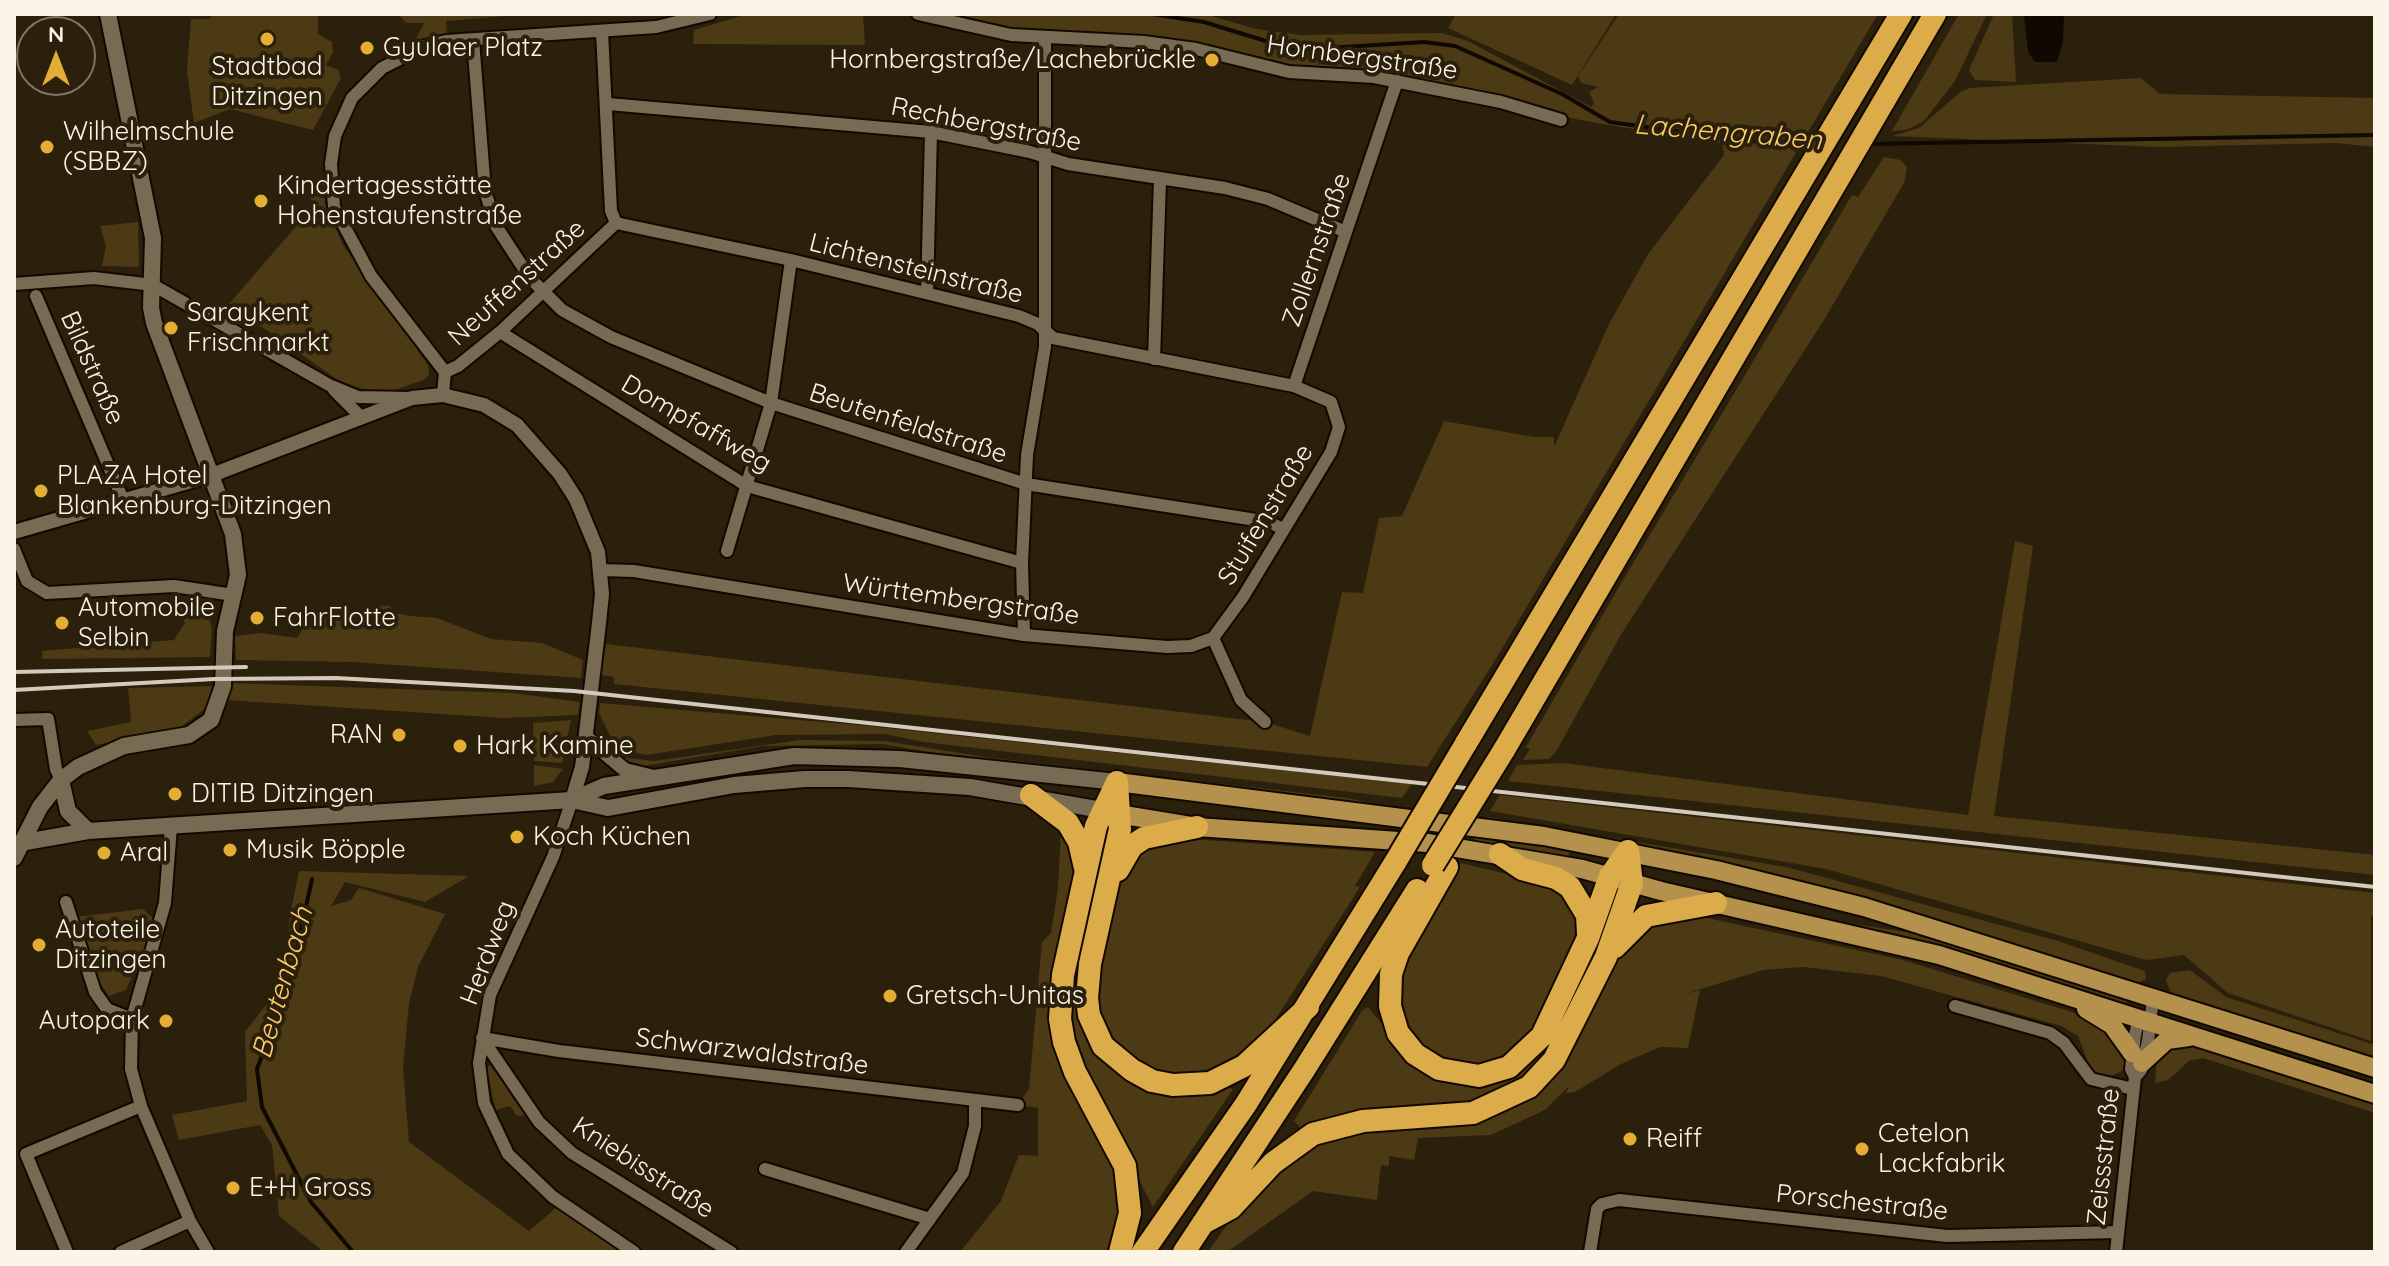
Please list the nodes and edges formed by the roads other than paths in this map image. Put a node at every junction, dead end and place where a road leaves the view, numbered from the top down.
1 (108, 14) edge
2 (710, 14) edge
3 (918, 14) edge
4 (1901, 14) edge
5 (1935, 14) edge
6 (602, 32) junction
7 (1045, 39) junction
8 (473, 40) junction
9 (1397, 81) junction
10 (608, 104) junction
11 (1561, 120) dead end
12 (931, 132) junction
13 (1046, 157) junction
14 (1160, 179) junction
15 (616, 223) junction
16 (1346, 232) junction
17 (791, 260) junction
18 (14, 284) edge
19 (153, 285) junction
20 (542, 292) junction
21 (927, 293) junction
22 (36, 296) dead end
23 (1045, 330) junction
24 (500, 332) junction
25 (1154, 359) junction
26 (445, 372) junction
27 (329, 385) junction
28 (1294, 386) junction
29 (443, 395) junction
30 (412, 398) junction
31 (771, 403) junction
32 (362, 418) junction
33 (212, 475) junction
34 (1026, 484) junction
35 (747, 486) junction
36 (124, 502) junction
37 (1283, 529) junction
38 (14, 532) edge
39 (14, 549) edge
40 (727, 551) dead end
41 (1022, 563) junction
42 (601, 570) junction
43 (233, 595) junction
44 (1024, 635) junction
45 (1213, 638) junction
46 (14, 720) edge
47 (1265, 722) dead end
48 (586, 737) junction
49 (867, 757) junction
50 (654, 778) junction
51 (848, 779) junction
52 (61, 780) junction
53 (1117, 782) junction
54 (1031, 795) junction
55 (572, 800) junction
56 (1112, 813) junction
57 (171, 826) junction
58 (1197, 827) junction
59 (88, 831) junction
60 (18, 843) edge
61 (1628, 851) junction
62 (1500, 854) junction
63 (14, 858) edge
64 (1440, 866) junction
65 (1087, 878) junction
66 (1621, 880) junction
67 (1107, 888) junction
68 (66, 902) dead end
69 (1716, 903) junction
70 (1588, 938) junction
71 (1606, 957) junction
72 (2153, 998) junction
73 (2080, 1000) junction
74 (1955, 1006) dead end
75 (1308, 1007) junction
76 (132, 1019) junction
77 (2148, 1021) junction
78 (2196, 1037) junction
79 (482, 1038) junction
80 (2375, 1068) edge
81 (2136, 1071) junction
82 (2375, 1094) edge
83 (975, 1101) junction
84 (1018, 1105) dead end
85 (141, 1106) junction
86 (765, 1169) dead end
87 (930, 1219) junction
88 (190, 1221) junction
89 (1203, 1223) junction
90 (2118, 1232) junction
91 (67, 1252) edge
92 (121, 1252) edge
93 (208, 1252) edge
94 (634, 1252) edge
95 (731, 1252) edge
96 (906, 1252) edge
97 (1120, 1252) edge
98 (1143, 1252) edge
99 (1184, 1252) edge
100 (1590, 1252) edge
101 (2116, 1252) edge

1 - 19 main road
2 - 6 street
3 - 7 street, Hornbergstraße
4 - 75 highway, bridge
5 - 64 highway, bridge
6 - 8 street
6 - 10 street
7 - 9 street, Hornbergstraße
7 - 13 street
8 - 20 street, Beutenfeldstraße
8 - 26 street
9 - 11 street, Hornbergstraße
9 - 16 street, Zollernstraße
10 - 12 street, Rechbergstraße
10 - 15 street
12 - 13 street, Rechbergstraße
12 - 21 street
13 - 14 street, Rechbergstraße
13 - 23 street
14 - 16 street, Rechbergstraße
14 - 25 street
15 - 17 street, Lichtensteinstraße
15 - 20 street, Neuffenstraße
16 - 28 street, Zollernstraße
17 - 21 street, Lichtensteinstraße
17 - 31 street
18 - 19 street
19 - 27 street
19 - 33 main road
20 - 24 street, Neuffenstraße
20 - 31 street, Beutenfeldstraße
21 - 23 street, Lichtensteinstraße
22 - 36 street, Bildstraße
23 - 25 street, Lichtensteinstraße
23 - 34 street
24 - 26 street, Neuffenstraße
24 - 35 street, Dompfaffweg
25 - 28 street, Lichtensteinstraße
26 - 29 street
27 - 30 street
27 - 32 street
28 - 37 street, Stuifenstraße
29 - 30 street
29 - 42 street
30 - 32 street
31 - 34 street, Beutenfeldstraße
31 - 35 street
32 - 33 street
33 - 36 street
33 - 43 main road
34 - 37 street, Beutenfeldstraße
34 - 41 street
35 - 40 street
35 - 41 street, Dompfaffweg
36 - 38 street
37 - 45 street, Stuifenstraße
39 - 43 street
41 - 44 street
42 - 44 street, Württembergstraße
42 - 48 street
43 - 52 main road
44 - 45 street, Württembergstraße
45 - 47 street
46 - 52 street
48 - 50 street
48 - 55 street
49 - 50 main road
49 - 51 main road
49 - 53 main road
50 - 55 main road
51 - 54 main road
51 - 55 main road
52 - 59 main road
52 - 60 main road
53 - 56 highway
53 - 61 main road
54 - 56 main road
54 - 65 highway
55 - 57 main road
55 - 79 street, Herdweg
56 - 58 main road
56 - 65 highway
56 - 67 highway
57 - 59 main road
57 - 76 street
58 - 62 main road
58 - 67 highway
59 - 60 main road
60 - 63 main road
61 - 66 highway
61 - 72 main road
62 - 66 main road
62 - 70 highway
64 - 70 highway
64 - 89 highway
65 - 97 highway
66 - 69 main road
66 - 70 highway
66 - 71 highway
67 - 75 highway
68 - 76 street
69 - 71 highway
69 - 73 main road
71 - 89 highway
72 - 77 street, Zeissstraße
72 - 80 main road
73 - 77 main road
73 - 81 main road
74 - 81 street
75 - 98 highway
76 - 85 street
77 - 78 main road
77 - 81 street, Zeissstraße
78 - 81 main road
78 - 82 main road
79 - 83 street, Schwarzwaldstraße
79 - 94 street, Herdweg
79 - 95 street, Kniebisstraße
81 - 90 street, Zeissstraße
83 - 84 street, Schwarzwaldstraße
83 - 87 street
85 - 88 street
85 - 91 street
86 - 87 street
87 - 96 street
88 - 92 street
88 - 93 street
89 - 99 highway
90 - 100 street, Porschestraße
90 - 101 street, Zeissstraße

